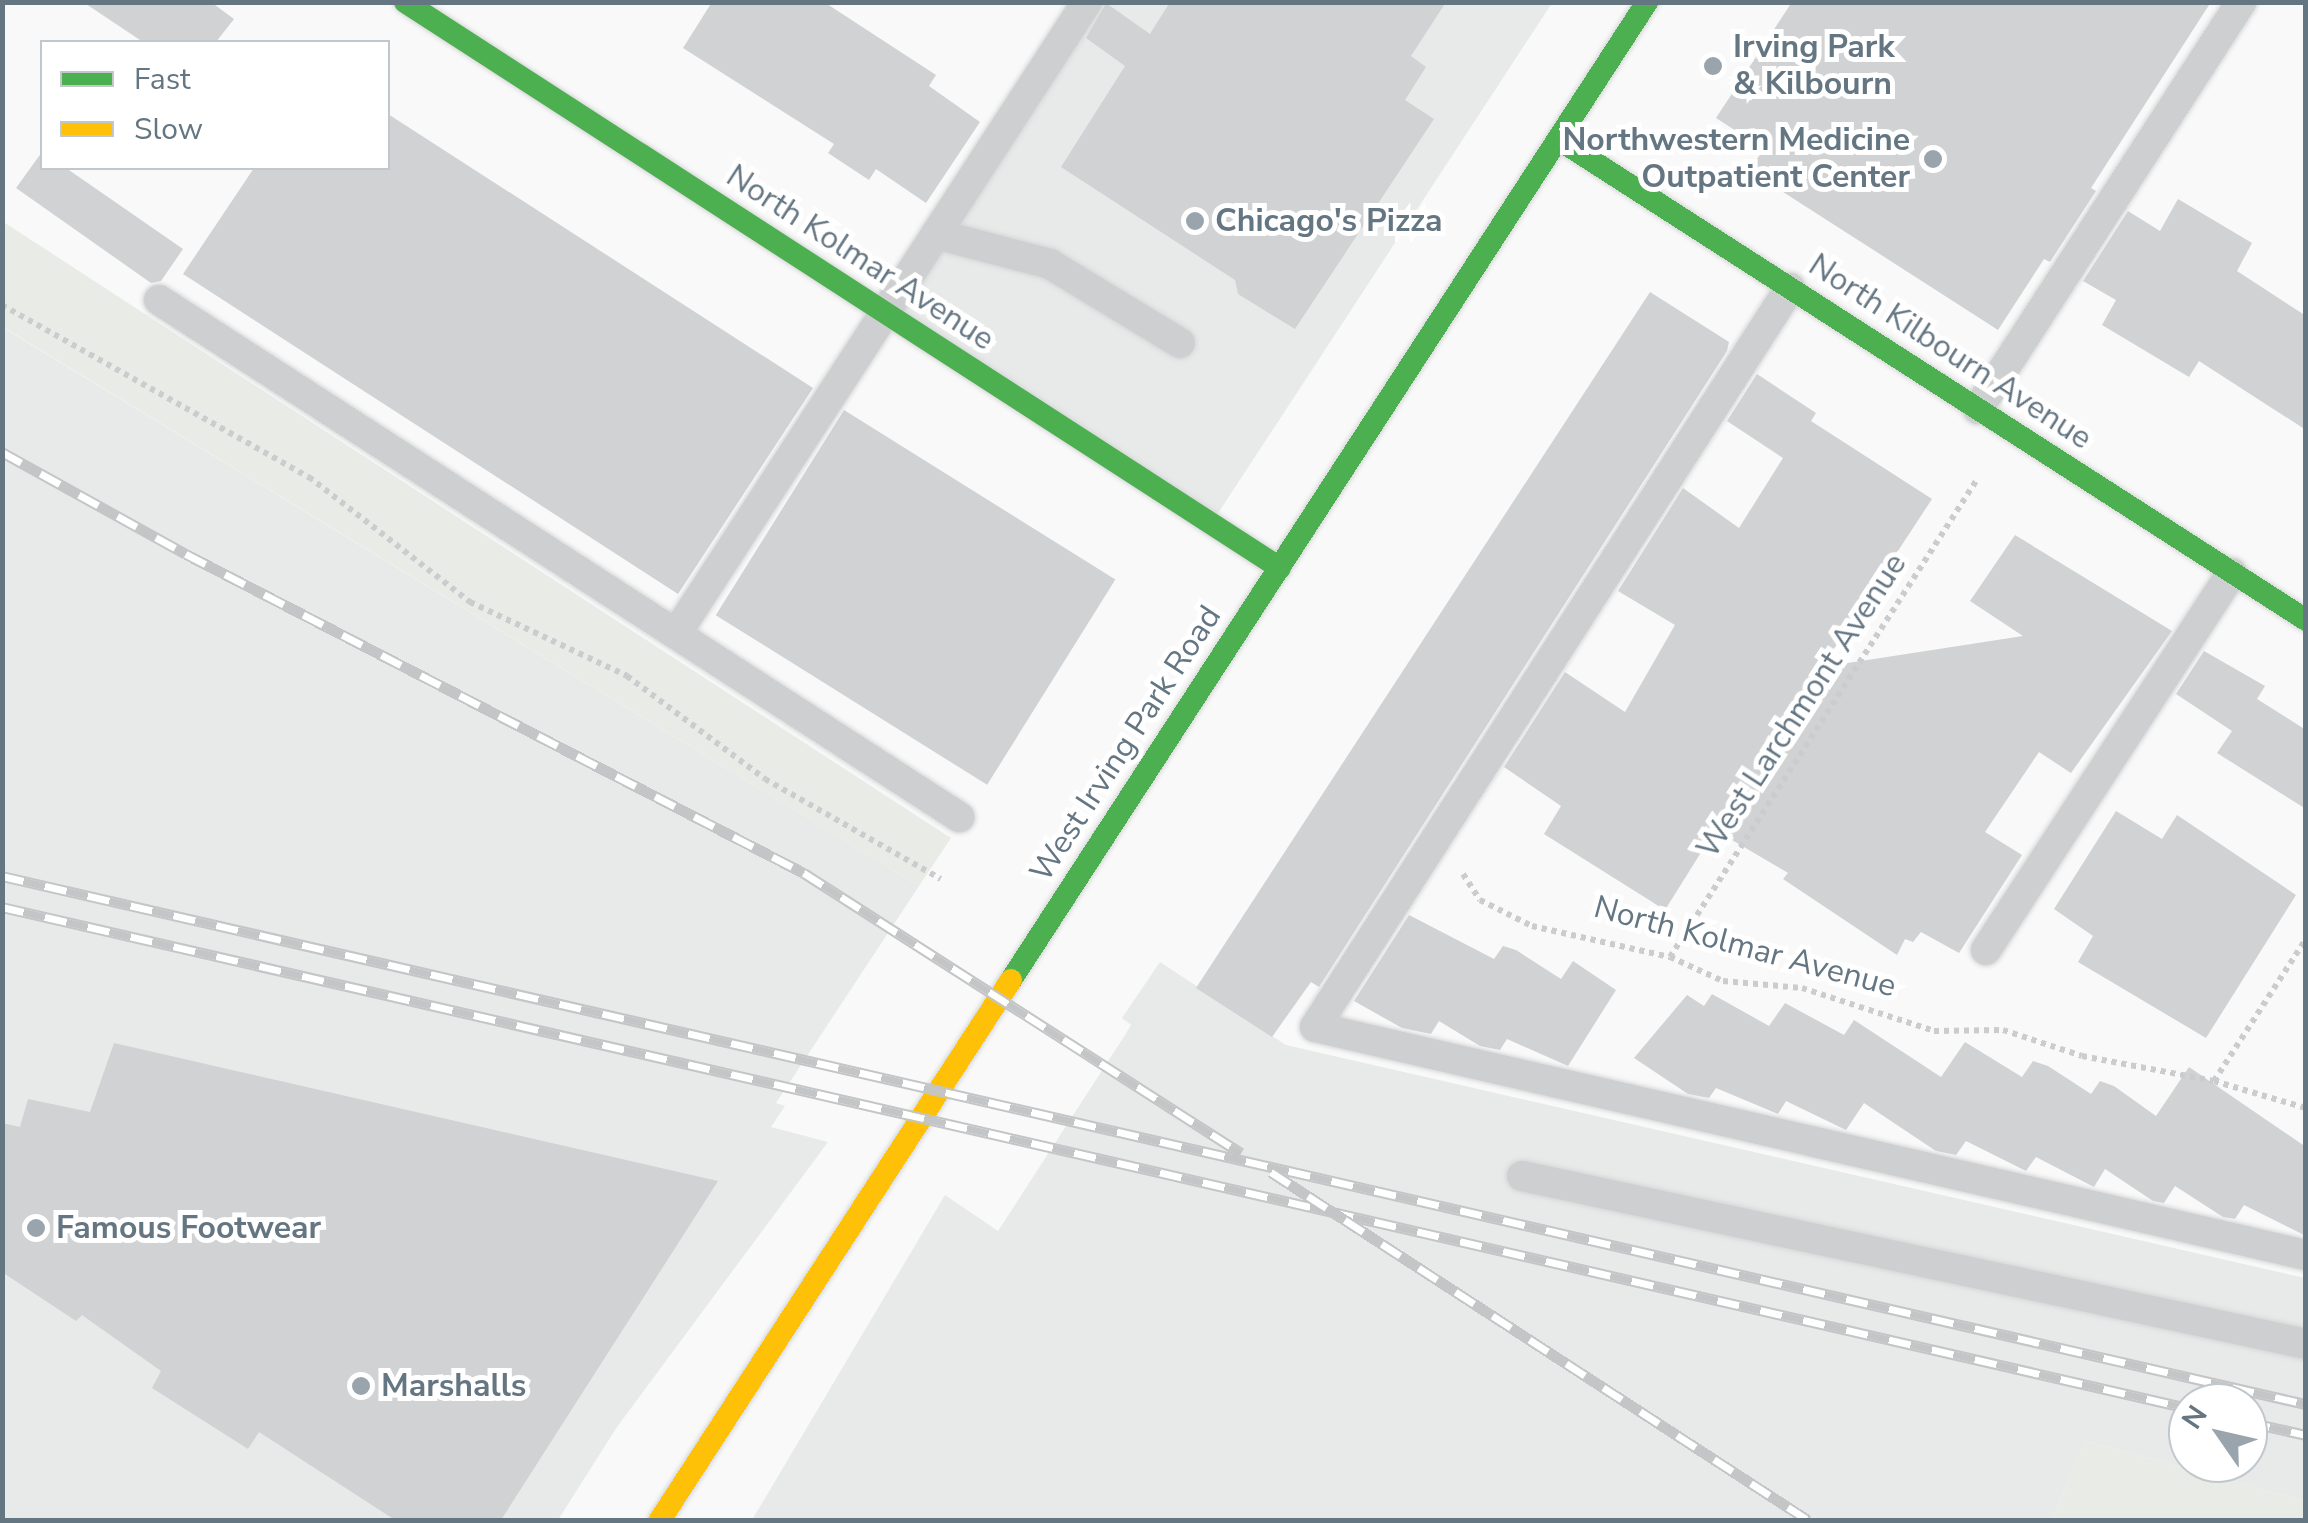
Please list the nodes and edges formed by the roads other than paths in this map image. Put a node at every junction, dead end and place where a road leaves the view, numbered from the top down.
1 (406, 2) edge
2 (1087, 2) edge
3 (1647, 2) edge
4 (2240, 2) edge
5 (1558, 139) junction
6 (936, 234) junction
7 (1790, 288) junction
8 (159, 300) dead end
9 (885, 313) junction
10 (1180, 343) dead end
11 (1978, 409) junction
12 (1280, 568) junction
13 (2232, 572) junction
14 (2306, 620) edge
15 (676, 634) junction
16 (959, 817) dead end
17 (1986, 950) dead end
18 (1522, 1176) dead end
19 (2306, 1255) edge
20 (2306, 1344) edge
21 (660, 1520) edge

1 - 9 street, North Kolmar Avenue
2 - 6 lane
3 - 5 street, West Irving Park Road
4 - 11 lane
5 - 7 street, North Kilbourn Avenue
5 - 12 street, West Irving Park Road
6 - 9 lane
6 - 10 lane
7 - 11 street, North Kilbourn Avenue
7 - 19 lane
8 - 15 lane
9 - 12 street, North Kolmar Avenue
9 - 15 lane
11 - 13 street, North Kilbourn Avenue
12 - 21 street, West Irving Park Road
13 - 14 street, North Kilbourn Avenue
13 - 17 lane
15 - 16 lane
18 - 20 lane

